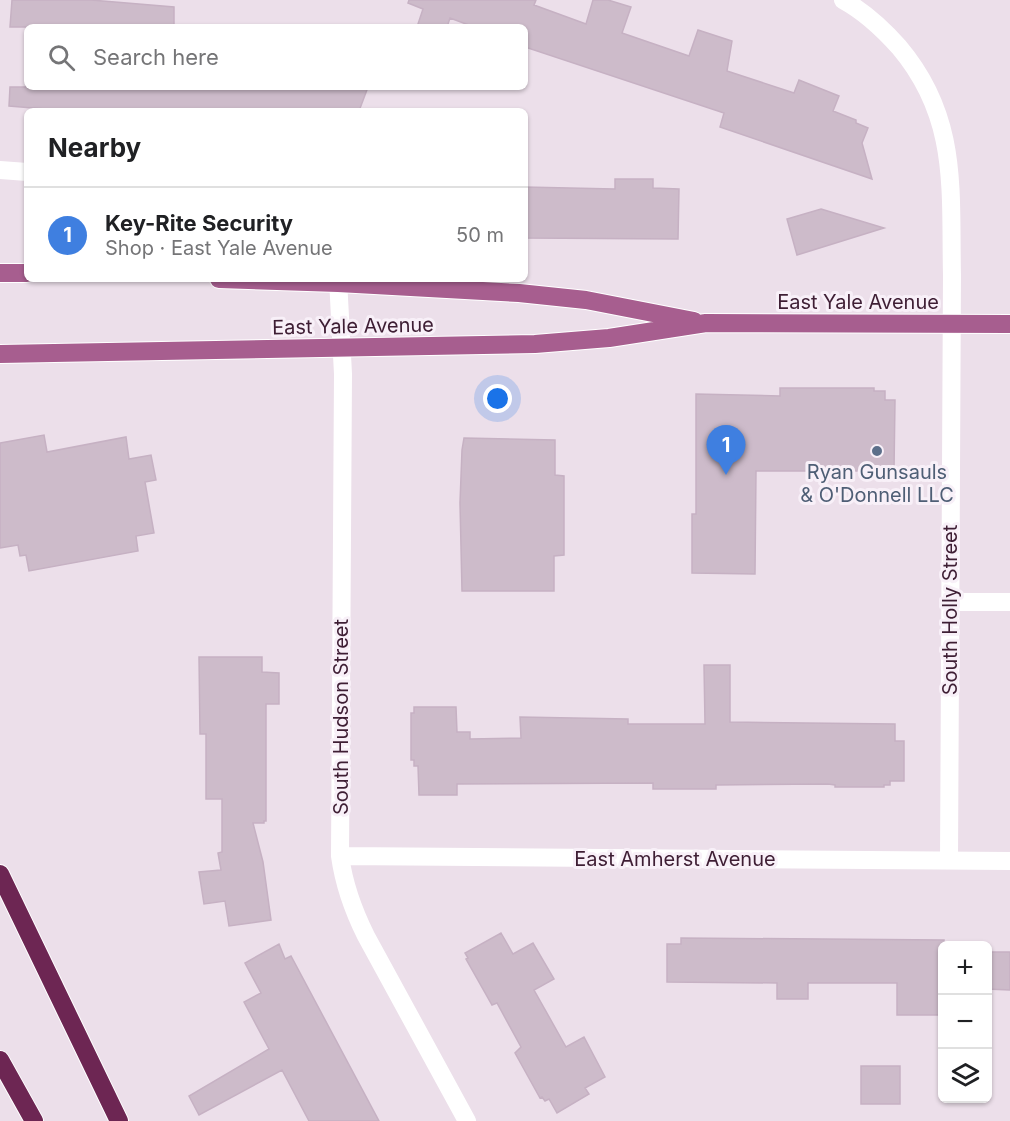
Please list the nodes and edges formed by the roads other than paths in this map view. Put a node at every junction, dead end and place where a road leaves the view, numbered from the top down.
1 (843, 0) edge
2 (0, 170) edge
3 (24, 172) edge
4 (0, 273) edge
5 (24, 273) edge
6 (338, 282) edge
7 (352, 282) edge
8 (706, 323) junction
9 (952, 324) junction
10 (1010, 324) edge
11 (342, 348) junction
12 (0, 354) edge
13 (950, 602) junction
14 (1010, 602) edge
15 (340, 856) junction
16 (950, 861) junction
17 (1010, 861) edge
18 (0, 874) edge
19 (0, 1060) edge
20 (33, 1121) edge
21 (119, 1121) edge
22 (467, 1121) edge

1 - 9 street, South Holly Street
2 - 3 street
4 - 5 main road
6 - 11 street, South Hudson Street
7 - 8 main road, East Yale Avenue
8 - 9 main road, East Yale Avenue
8 - 11 main road, East Yale Avenue
9 - 10 main road, East Yale Avenue
9 - 13 street, South Holly Street
11 - 12 main road, East Yale Avenue
11 - 15 street, South Hudson Street
13 - 14 street
13 - 16 street, South Holly Street
15 - 16 street, East Amherst Avenue
15 - 22 street, South Hudson Street
16 - 17 street, East Amherst Avenue
18 - 21 highway
19 - 20 highway

